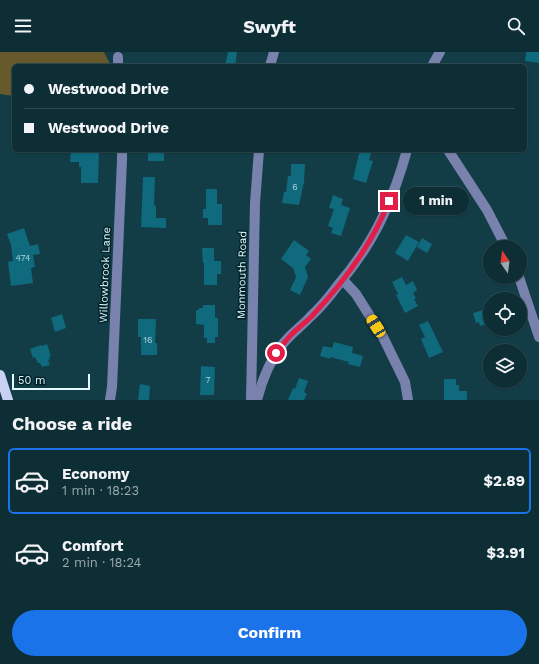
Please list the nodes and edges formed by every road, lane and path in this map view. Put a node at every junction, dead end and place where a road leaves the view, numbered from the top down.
1 (274, 52) edge
2 (440, 52) edge
3 (271, 64) edge
4 (433, 64) edge
5 (122, 152) edge
6 (258, 152) edge
7 (406, 152) edge
8 (449, 152) edge
9 (502, 240) edge
10 (343, 280) junction
11 (521, 284) edge
12 (539, 337) edge
13 (0, 375) edge
14 (8, 400) edge
15 (110, 400) edge
16 (251, 400) edge
17 (257, 400) edge
18 (408, 400) edge

1 - 3 street
2 - 4 street
5 - 15 street, Willowbrook Lane
6 - 16 street, Monmouth Road
7 - 10 street
8 - 9 street
10 - 17 street
10 - 18 street
11 - 12 street
13 - 14 main road

